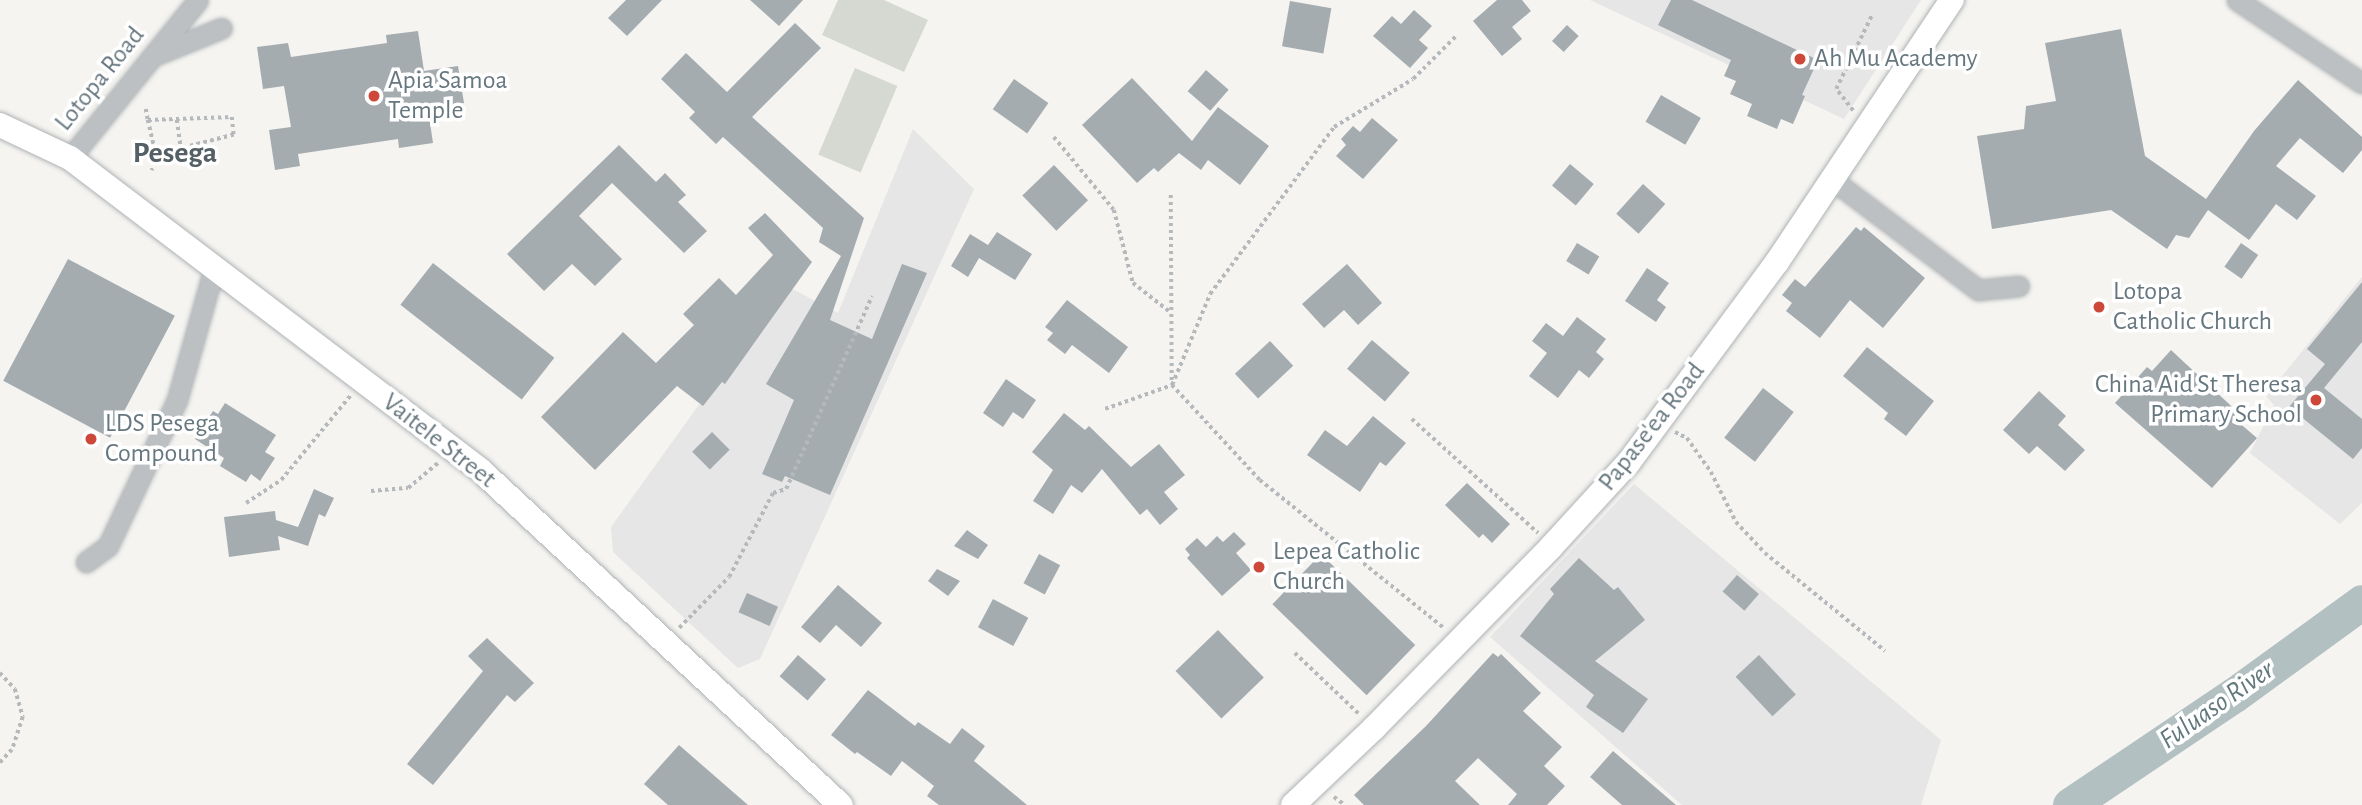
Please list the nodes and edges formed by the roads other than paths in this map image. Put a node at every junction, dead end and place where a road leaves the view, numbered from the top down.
1 (198, 0) edge
2 (1952, 0) edge
3 (2237, 0) edge
4 (222, 29) dead end
5 (152, 57) junction
6 (2362, 83) edge
7 (0, 125) edge
8 (69, 158) junction
9 (1833, 181) junction
10 (214, 268) junction
11 (2019, 286) dead end
12 (86, 562) dead end
13 (841, 805) edge
14 (1293, 805) edge

1 - 5 street, Lotopa Road
2 - 9 main road, Papase'ea Road
3 - 6 street
4 - 5 street
5 - 8 street, Lotopa Road
7 - 8 main road, Vaitele Street
8 - 10 main road, Vaitele Street
9 - 11 street
9 - 14 main road, Papase'ea Road
10 - 12 street
10 - 13 main road, Vaitele Street

